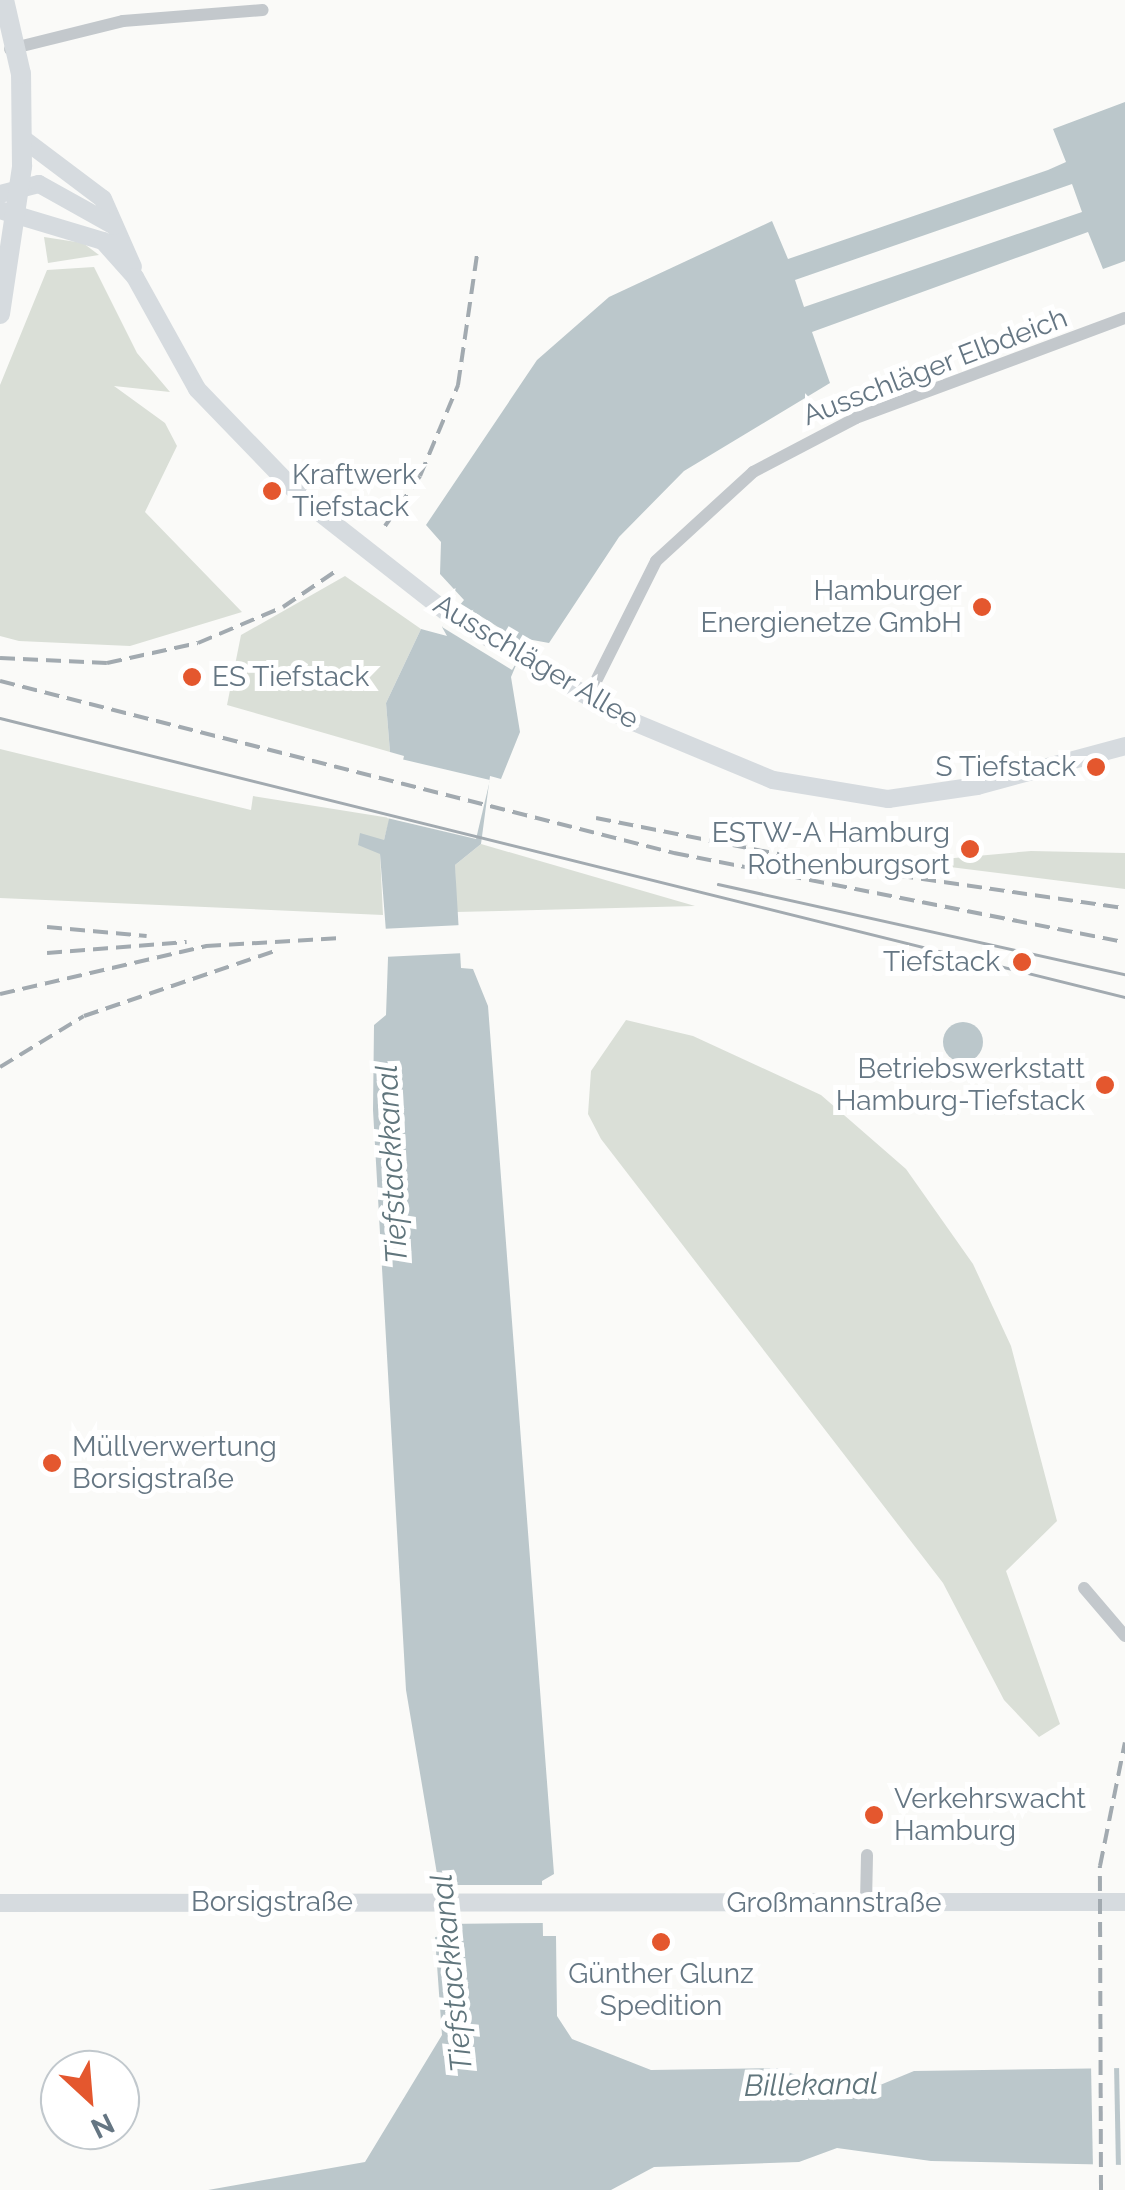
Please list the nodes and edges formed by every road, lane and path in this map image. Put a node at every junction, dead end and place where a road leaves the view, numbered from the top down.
1 (263, 10) dead end
2 (6, 11) edge
3 (10, 49) junction
4 (0, 70) edge
5 (22, 138) junction
6 (21, 184) junction
7 (0, 194) edge
8 (8, 215) edge
9 (118, 229) junction
10 (136, 277) junction
11 (0, 314) edge
12 (1125, 318) edge
13 (587, 699) junction
14 (1125, 746) edge
15 (1084, 1588) dead end
16 (1125, 1636) edge
17 (867, 1855) dead end
18 (0, 1902) edge
19 (1125, 1902) edge
20 (544, 1903) joint
21 (866, 1903) junction

1 - 3 street
2 - 3 main road
3 - 4 main road
3 - 5 main road
5 - 6 main road
5 - 9 street, Ausschläger Allee
6 - 7 street
6 - 8 main road
6 - 9 street
8 - 10 street, Ausschläger Allee
8 - 11 main road
9 - 10 street, Ausschläger Allee
10 - 13 street, Ausschläger Allee
12 - 13 street, Ausschläger Elbdeich
13 - 14 street, Ausschläger Allee
15 - 16 street
17 - 21 street
18 - 20 street, Borsigstraße
19 - 21 street, Großmannstraße
20 - 21 street, Großmannstraße

